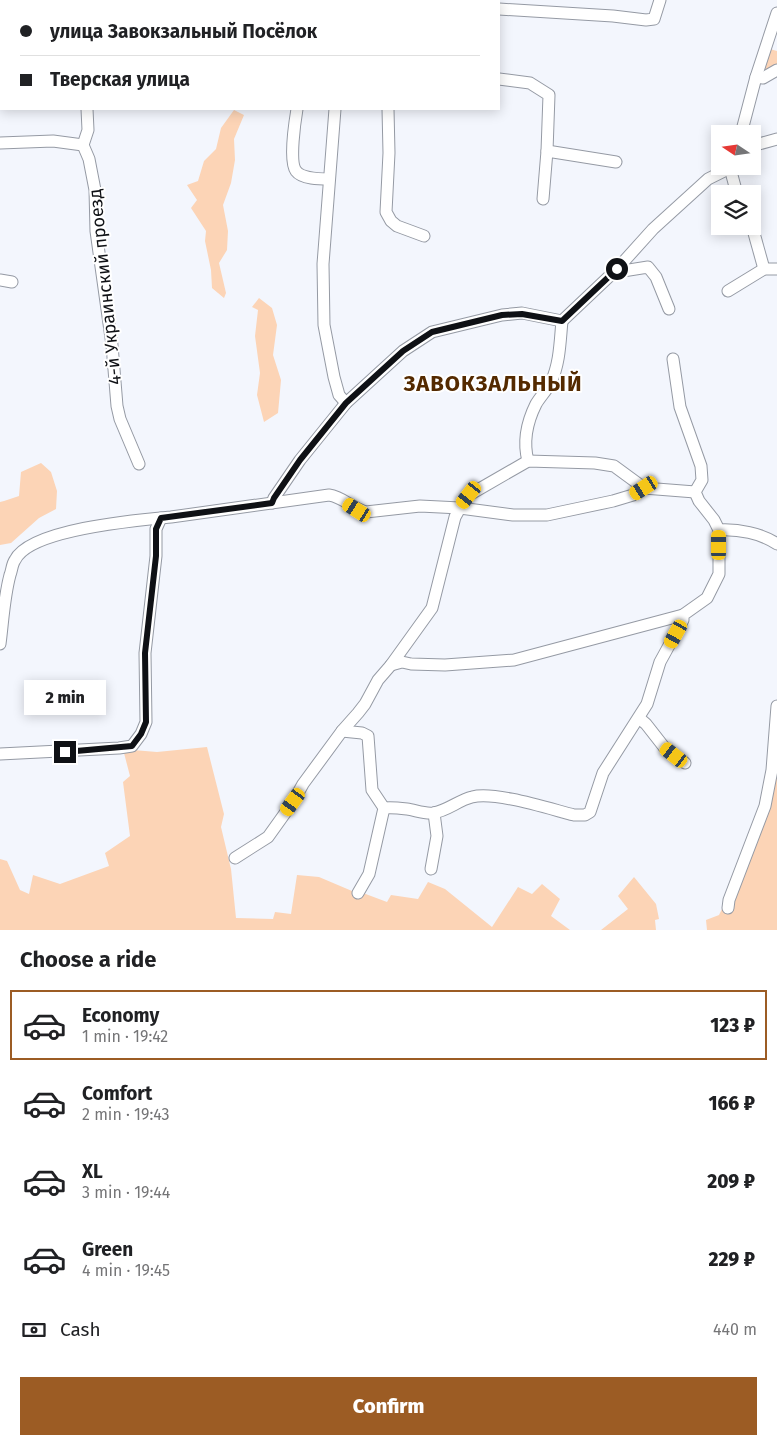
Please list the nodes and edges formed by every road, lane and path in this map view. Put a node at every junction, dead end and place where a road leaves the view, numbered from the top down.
1 (660, 0) edge
2 (500, 9) edge
3 (777, 13) edge
4 (777, 70) edge
5 (756, 77) junction
6 (500, 79) edge
7 (87, 110) edge
8 (297, 110) edge
9 (335, 110) edge
10 (388, 110) edge
11 (743, 125) edge
12 (777, 139) edge
13 (0, 143) edge
14 (761, 143) edge
15 (83, 144) junction
16 (547, 151) junction
17 (616, 162) dead end
18 (716, 175) edge
19 (329, 179) junction
20 (543, 199) dead end
21 (755, 235) edge
22 (424, 236) dead end
23 (777, 268) edge
24 (617, 269) junction
25 (764, 269) junction
26 (0, 280) edge
27 (12, 282) dead end
28 (728, 291) dead end
29 (669, 309) dead end
30 (562, 321) junction
31 (673, 359) dead end
32 (346, 403) junction
33 (528, 461) junction
34 (139, 464) dead end
35 (644, 488) junction
36 (695, 492) junction
37 (272, 503) junction
38 (460, 508) junction
39 (161, 518) junction
40 (719, 530) junction
41 (777, 544) edge
42 (683, 615) junction
43 (0, 644) edge
44 (391, 665) junction
45 (777, 706) edge
46 (639, 718) junction
47 (342, 731) junction
48 (0, 754) edge
49 (684, 763) dead end
50 (384, 808) junction
51 (434, 813) junction
52 (235, 858) dead end
53 (431, 869) dead end
54 (358, 893) dead end
55 (728, 908) dead end

1 - 2 street
3 - 5 street
4 - 5 street
5 - 11 street
6 - 16 street
7 - 15 street, 4-й Украинский проезд
8 - 19 street
9 - 19 street
10 - 22 street
12 - 14 street
13 - 15 street
15 - 34 street, 4-й Украинский проезд
16 - 17 street
16 - 20 street
18 - 24 street
19 - 32 street
21 - 25 street
23 - 25 street
24 - 29 street
24 - 30 street
25 - 28 street
26 - 27 street
30 - 32 street
30 - 33 street
31 - 36 street
32 - 37 street
33 - 35 street
33 - 38 street
35 - 36 street
35 - 38 street
36 - 40 street
37 - 38 street
37 - 39 street
38 - 44 street
39 - 43 street
39 - 48 street
40 - 41 street
40 - 42 street
42 - 44 street
42 - 46 street
44 - 47 street
45 - 55 street
46 - 49 street
46 - 51 street
47 - 50 street
47 - 52 street
50 - 51 street
50 - 54 street
51 - 53 street

